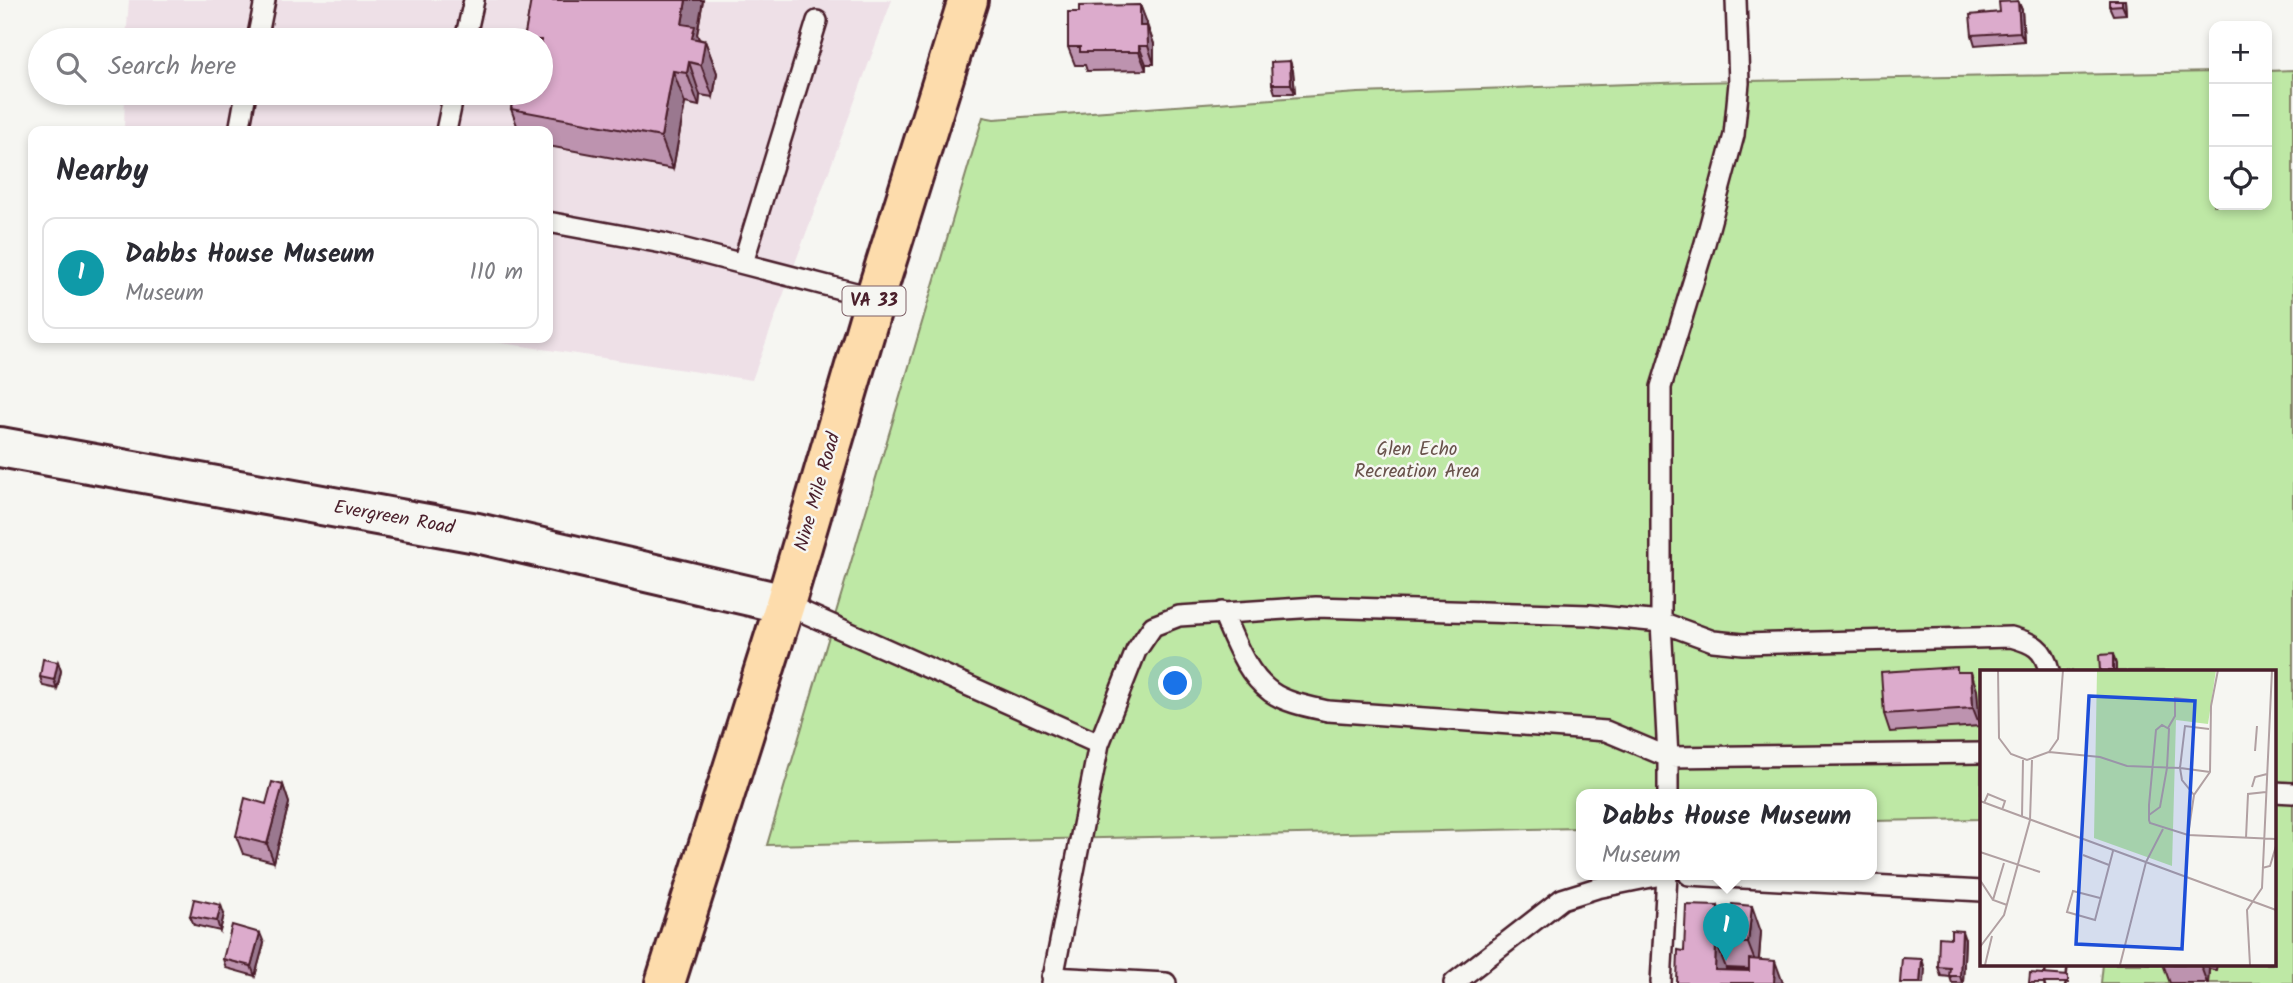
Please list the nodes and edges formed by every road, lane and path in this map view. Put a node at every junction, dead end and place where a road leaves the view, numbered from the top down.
1 (265, 0) edge
2 (474, 0) edge
3 (968, 0) edge
4 (1736, 0) edge
5 (817, 21) dead end
6 (259, 28) edge
7 (468, 28) edge
8 (244, 105) edge
9 (451, 105) edge
10 (240, 126) edge
11 (447, 126) edge
12 (553, 223) edge
13 (743, 263) junction
14 (875, 298) junction
15 (0, 447) edge
16 (785, 604) junction
17 (1222, 612) junction
18 (1661, 622) junction
19 (2049, 670) edge
20 (1099, 744) junction
21 (1980, 753) edge
22 (1668, 757) junction
23 (1668, 789) edge
24 (1636, 880) edge
25 (1667, 880) edge
26 (1781, 880) edge
27 (1980, 891) edge
28 (2056, 965) edge
29 (1052, 980) edge
30 (666, 983) edge
31 (1166, 983) edge
32 (1454, 983) edge
33 (1661, 983) edge
34 (2056, 983) edge

1 - 6 lane
2 - 7 lane
3 - 14 main road, Nine Mile Road / VA 33
4 - 18 lane
5 - 13 lane
8 - 10 lane
9 - 11 lane
12 - 13 lane
13 - 14 lane
14 - 16 main road, Nine Mile Road / VA 33
15 - 16 street, Evergreen Road
16 - 20 lane
16 - 30 main road, Nine Mile Road / VA 33
17 - 18 lane
17 - 20 lane
17 - 22 lane
18 - 19 lane
18 - 22 lane
20 - 29 lane
21 - 22 lane
22 - 23 lane
24 - 32 lane
25 - 33 lane
26 - 27 lane
28 - 34 lane
29 - 31 lane

